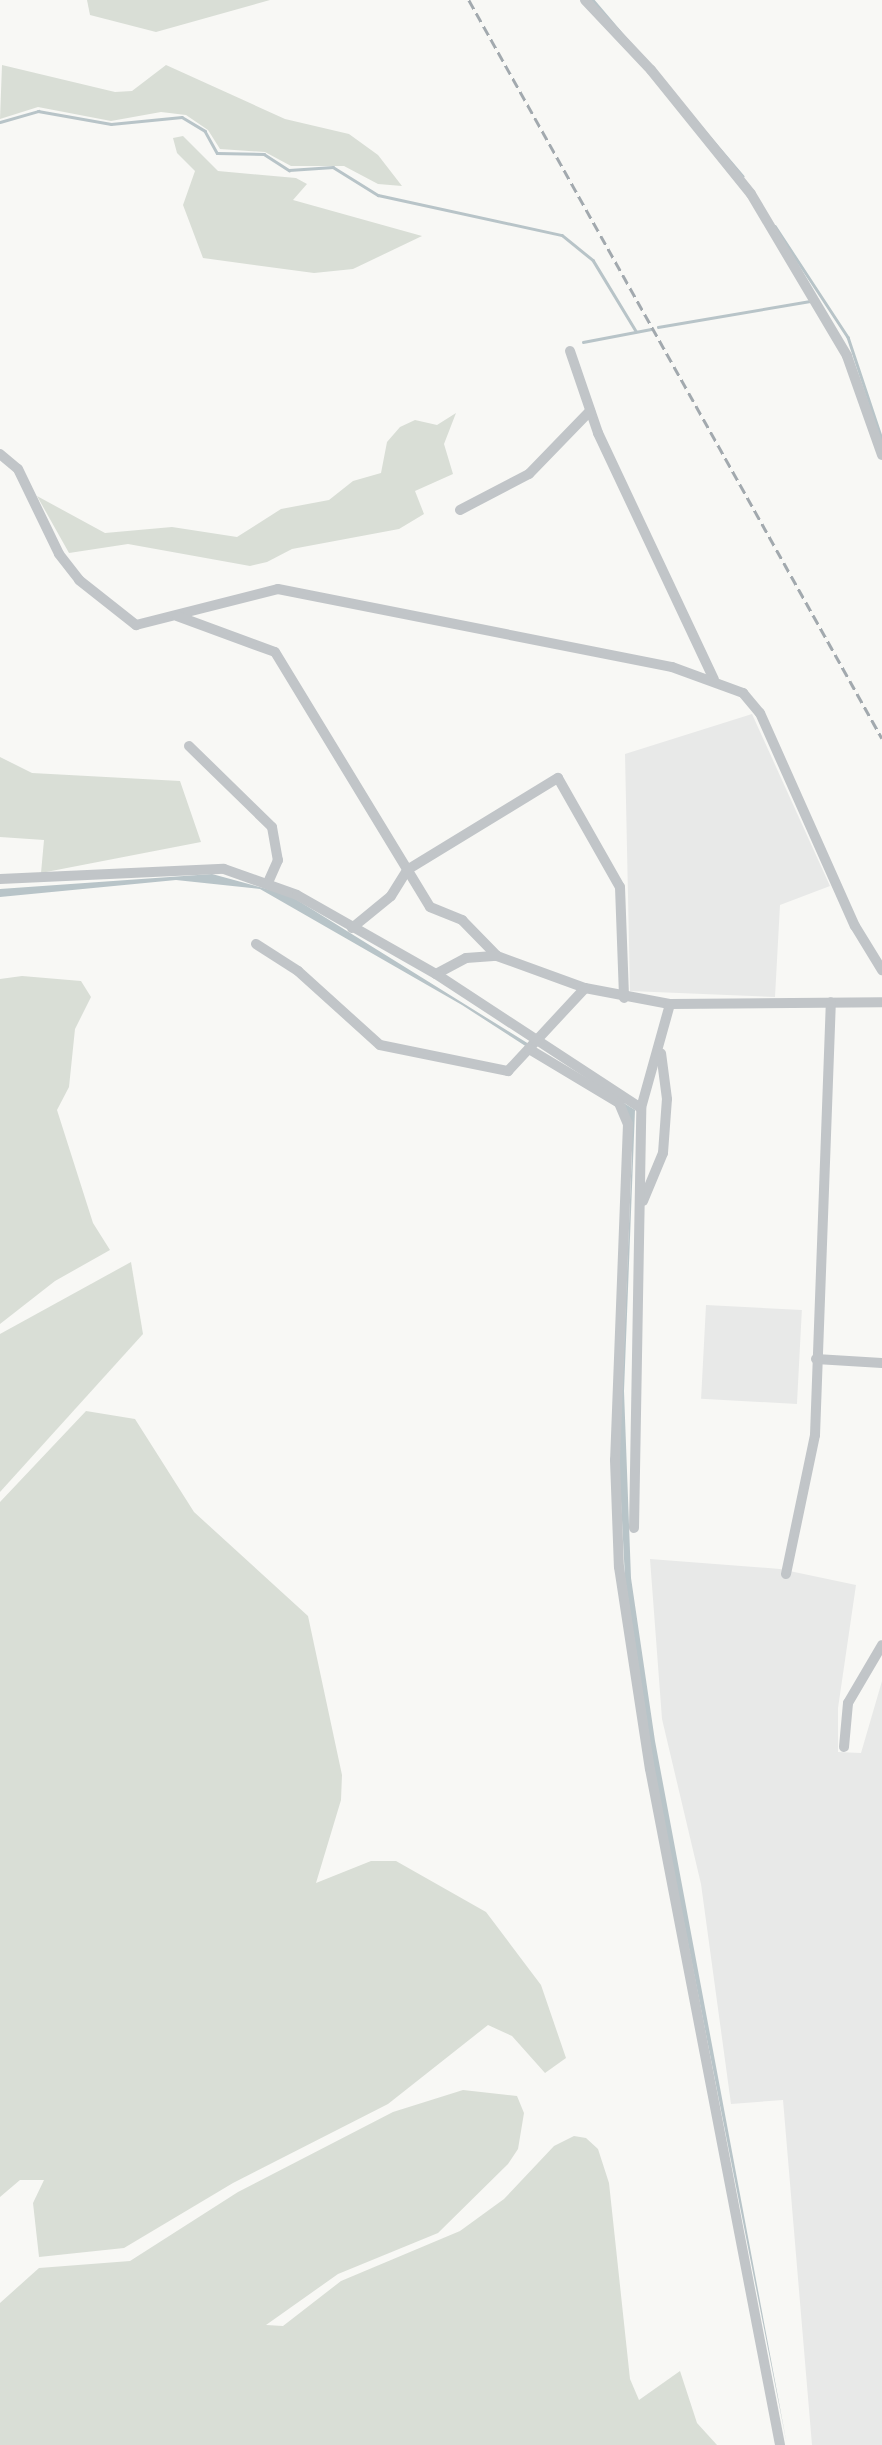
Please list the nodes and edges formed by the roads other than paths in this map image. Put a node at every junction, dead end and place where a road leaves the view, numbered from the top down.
1 (585, 0) edge
2 (570, 351) dead end
3 (590, 411) junction
4 (0, 454) edge
5 (882, 455) edge
6 (460, 510) dead end
7 (176, 616) junction
8 (715, 679) junction
9 (189, 746) dead end
10 (407, 870) junction
11 (0, 879) edge
12 (269, 880) junction
13 (352, 928) junction
14 (257, 944) dead end
15 (497, 956) junction
16 (882, 970) edge
17 (436, 974) junction
18 (585, 988) junction
19 (624, 998) junction
20 (831, 1002) junction
21 (882, 1002) edge
22 (670, 1004) junction
23 (533, 1044) junction
24 (661, 1050) junction
25 (641, 1108) junction
26 (641, 1204) junction
27 (816, 1359) junction
28 (882, 1363) edge
29 (634, 1528) dead end
30 (786, 1574) dead end
31 (882, 1646) edge
32 (844, 1747) dead end
33 (780, 2445) edge

1 - 5 street
2 - 3 street
3 - 6 street
3 - 8 street
4 - 7 street
7 - 8 street
7 - 10 street
8 - 16 street
9 - 12 street
10 - 13 street
10 - 15 street
10 - 19 street
11 - 12 street
12 - 13 street
13 - 17 street
14 - 23 street
15 - 17 street
15 - 18 street
17 - 23 street
18 - 19 street
18 - 23 street
19 - 22 street
20 - 21 street
20 - 22 street
20 - 27 street
22 - 24 street
23 - 25 street
23 - 33 street
24 - 25 street
24 - 26 street
25 - 26 street
26 - 29 street
27 - 28 street
27 - 30 street
31 - 32 street

